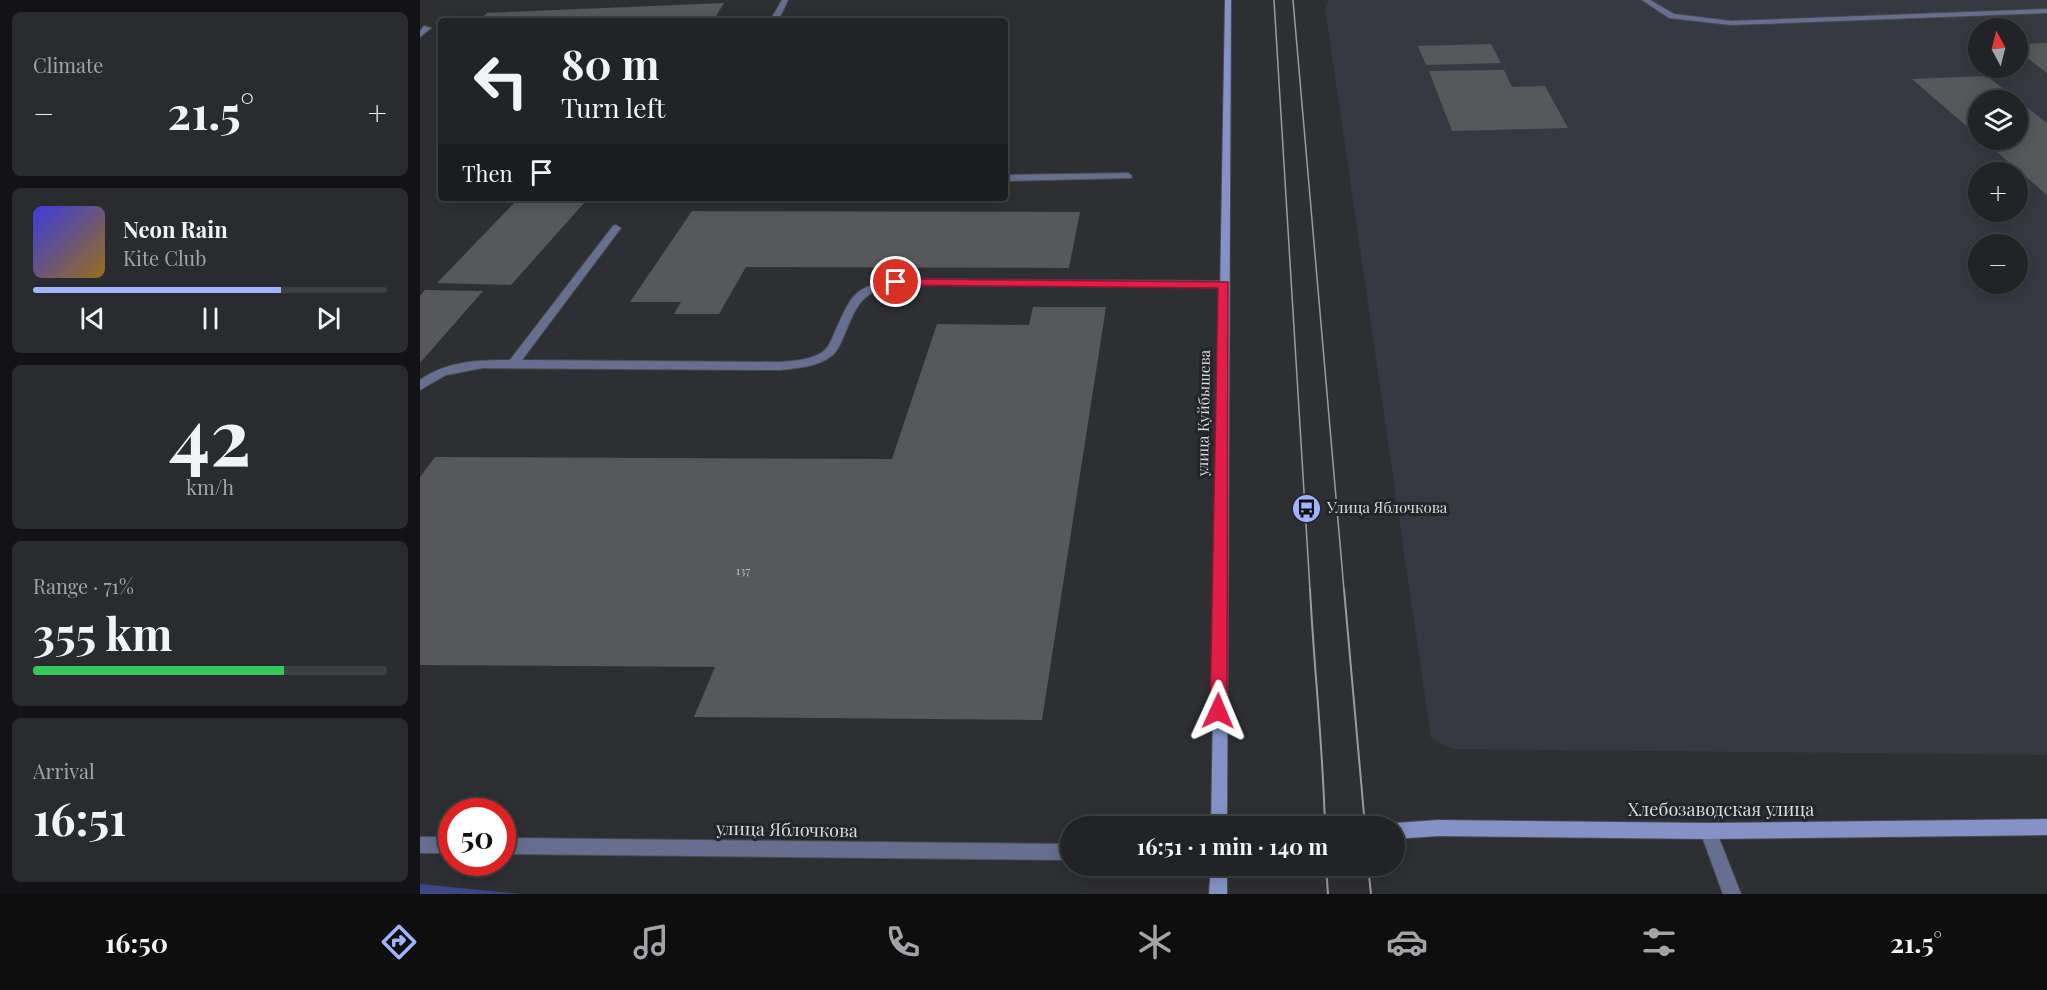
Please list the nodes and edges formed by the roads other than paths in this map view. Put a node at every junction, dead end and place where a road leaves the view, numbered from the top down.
1 (785, 0) edge
2 (1228, 0) edge
3 (1645, 0) edge
4 (2047, 11) edge
5 (776, 18) edge
6 (427, 28) dead end
7 (420, 35) edge
8 (1128, 176) dead end
9 (1008, 178) edge
10 (616, 228) dead end
11 (1224, 284) junction
12 (513, 364) junction
13 (420, 386) edge
14 (1219, 816) edge
15 (2047, 826) edge
16 (1405, 830) edge
17 (1708, 831) junction
18 (420, 845) edge
19 (438, 845) edge
20 (516, 846) edge
21 (1060, 852) edge
22 (1219, 876) edge
23 (1218, 894) edge
24 (1732, 894) edge

1 - 5 street
2 - 11 main road, улица Куйбышева
3 - 4 street
6 - 7 street
8 - 9 street
10 - 12 street
11 - 12 street
11 - 14 main road, улица Куйбышева
12 - 13 street
15 - 17 main road, Хлебозаводская улица
16 - 17 main road, Хлебозаводская улица
17 - 24 street
18 - 19 street
20 - 21 street, улица Яблочкова
22 - 23 main road

